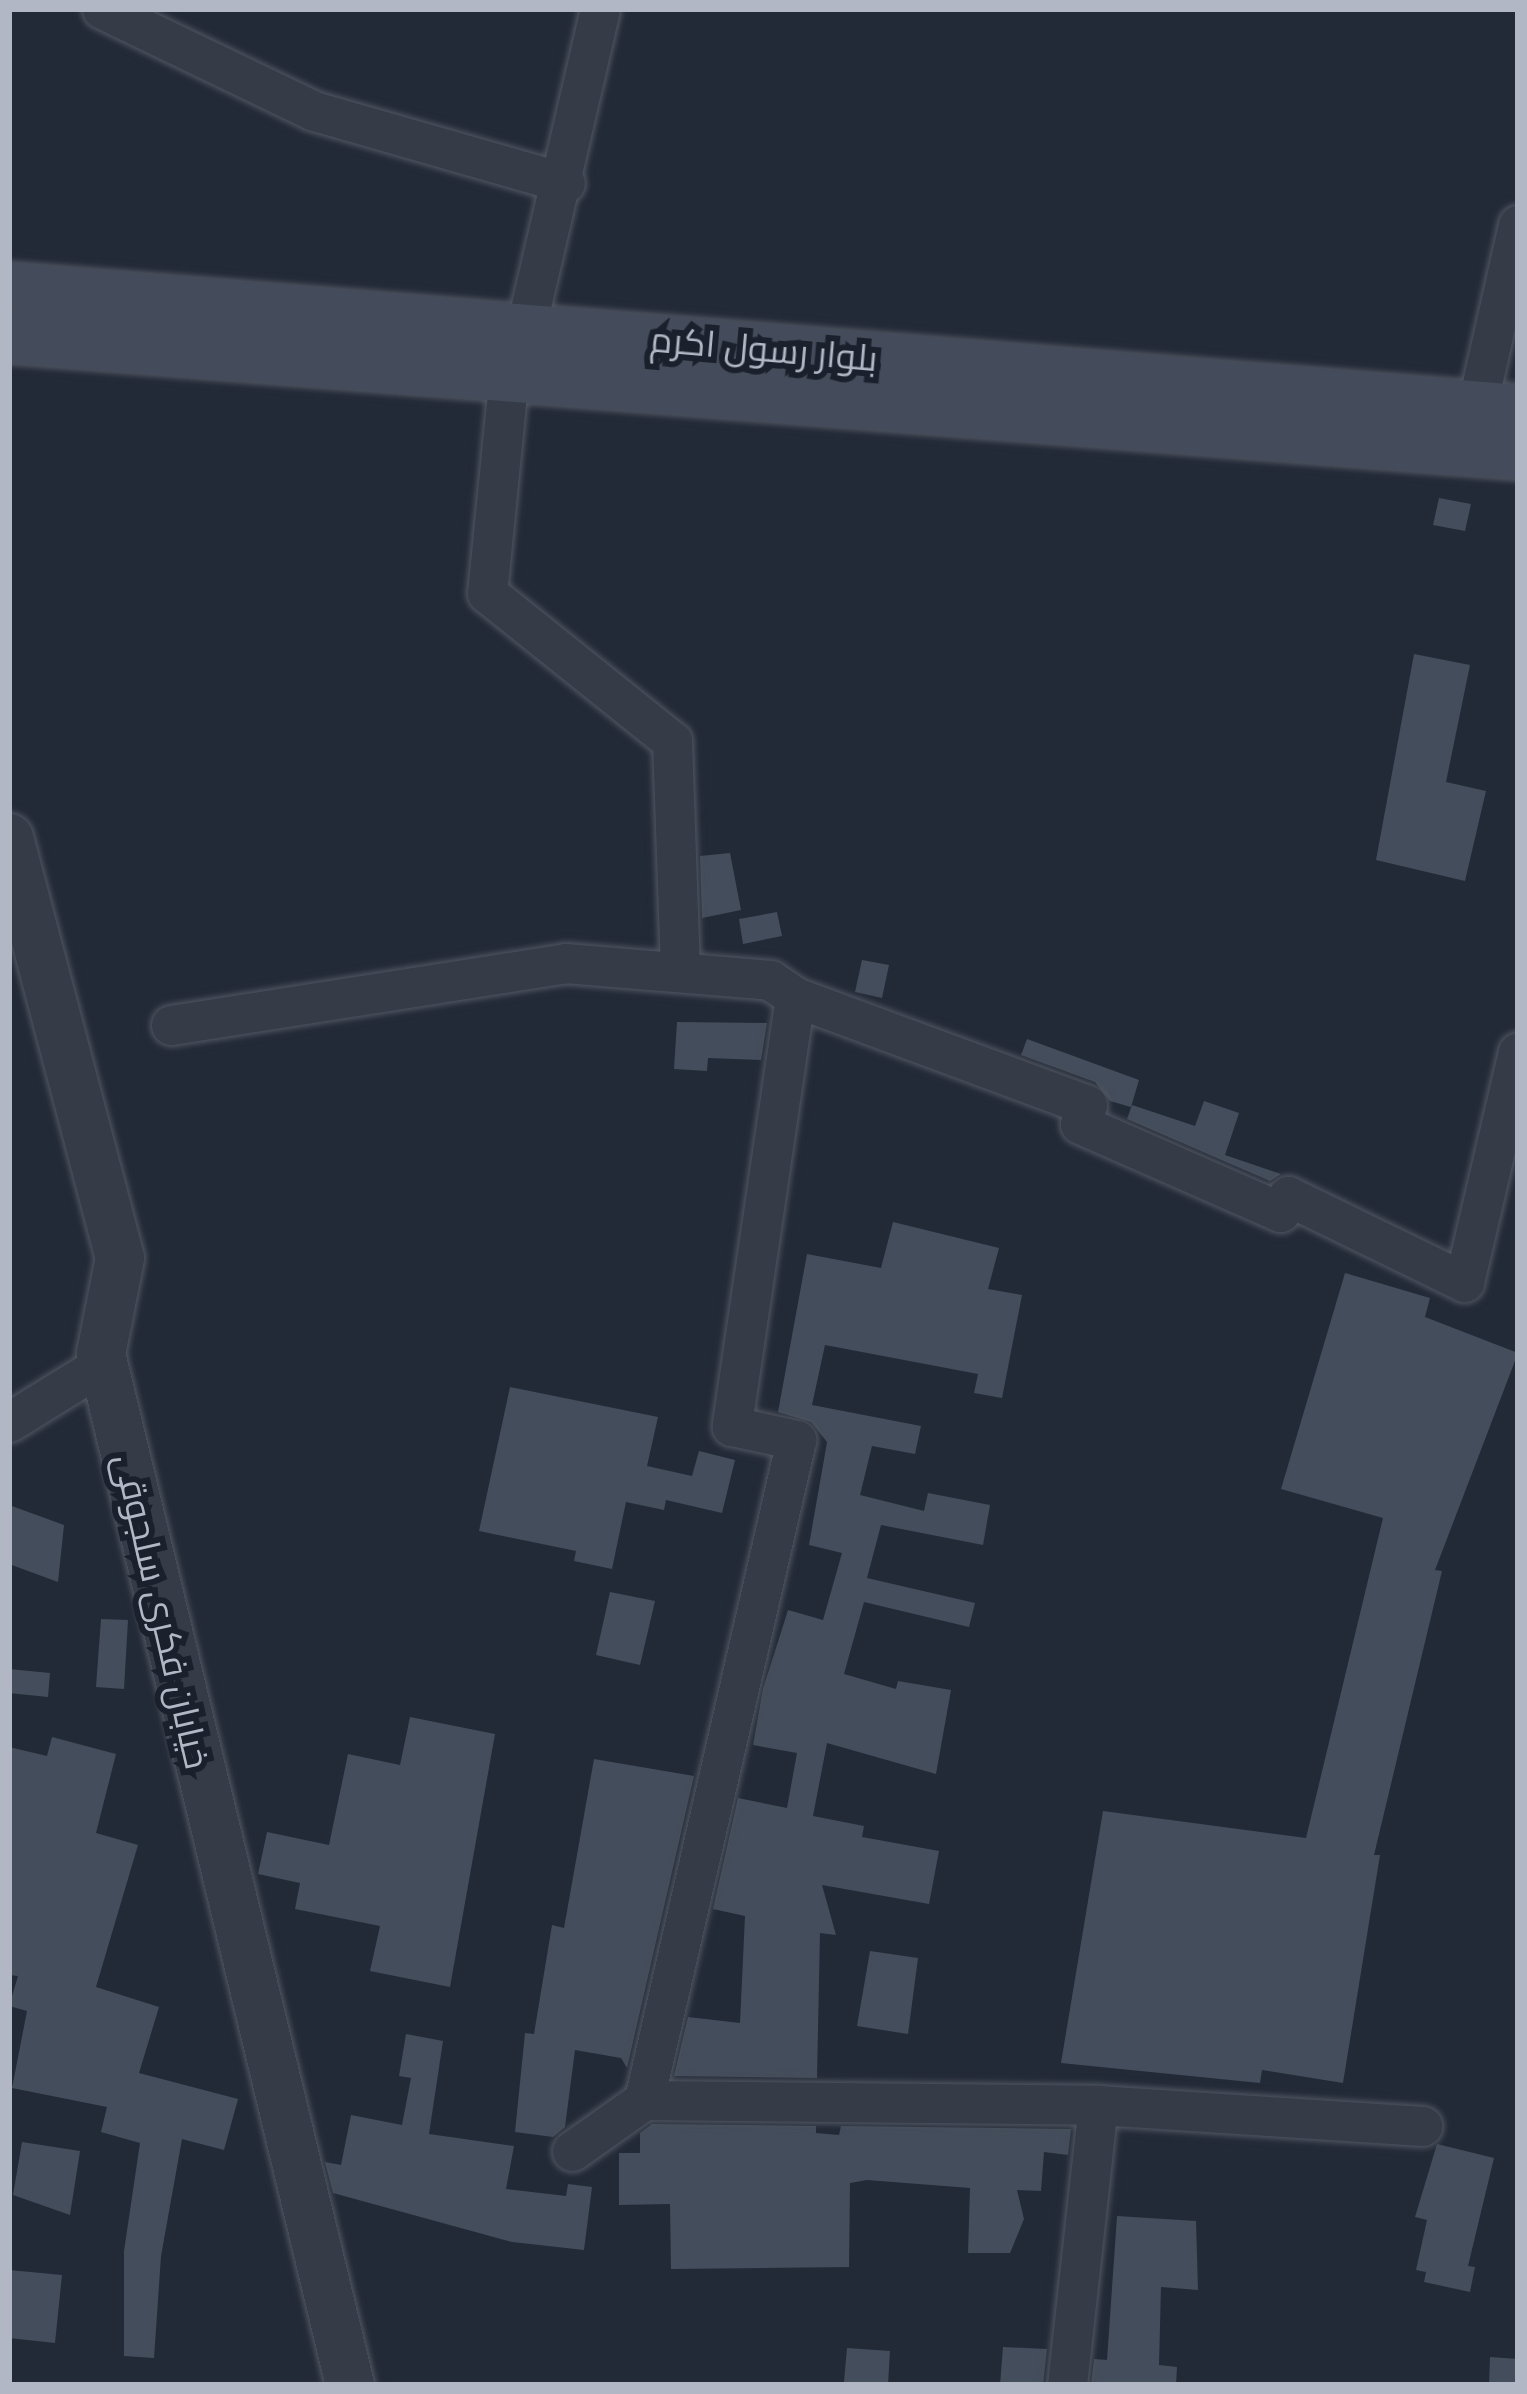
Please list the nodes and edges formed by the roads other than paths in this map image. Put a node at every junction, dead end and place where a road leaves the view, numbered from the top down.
1 (102, 9) edge
2 (600, 9) edge
3 (565, 183) junction
4 (1518, 225) edge
5 (9, 290) edge
6 (9, 335) edge
7 (518, 350) junction
8 (1497, 411) edge
9 (1518, 452) edge
10 (9, 838) edge
11 (680, 967) junction
12 (795, 997) junction
13 (171, 1025) dead end
14 (1518, 1052) edge
15 (1507, 1140) edge
16 (104, 1363) junction
17 (9, 1422) edge
18 (644, 2100) junction
19 (1098, 2105) junction
20 (1422, 2126) dead end
21 (572, 2151) dead end
22 (350, 2385) edge
23 (1067, 2385) edge

1 - 3 street
2 - 3 street
3 - 7 street
4 - 8 street
5 - 7 main road, بلوار رسول اکرم
6 - 7 main road, بلوار رسول اکرم
7 - 8 main road, بلوار رسول اکرم
7 - 9 main road, بلوار رسول اکرم
7 - 11 street
10 - 16 street, خیابان فکری سلجوقی
11 - 12 street
11 - 13 street
12 - 15 street
12 - 18 street
14 - 15 street
16 - 17 street
16 - 22 street, خیابان فکری سلجوقی
18 - 19 street
18 - 21 street
19 - 20 street
19 - 23 street

